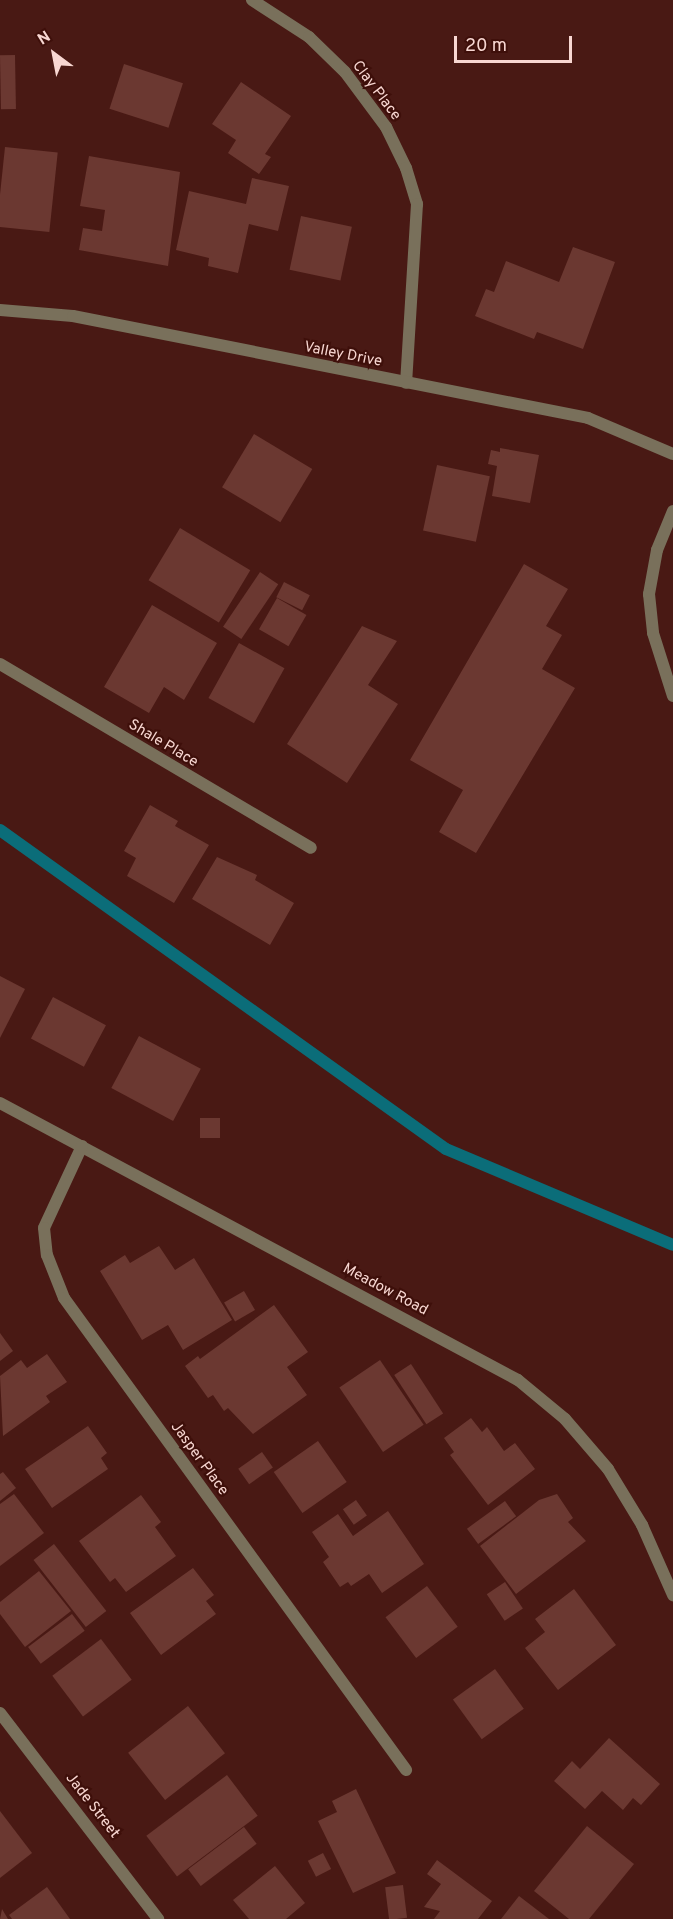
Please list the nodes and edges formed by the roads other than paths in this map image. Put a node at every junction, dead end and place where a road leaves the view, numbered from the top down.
1 (252, 0) edge
2 (0, 310) edge
3 (406, 382) junction
4 (673, 454) edge
5 (673, 511) edge
6 (0, 664) edge
7 (673, 696) edge
8 (311, 848) dead end
9 (0, 1103) edge
10 (82, 1146) junction
11 (673, 1594) edge
12 (0, 1713) edge
13 (406, 1770) dead end
14 (158, 1919) edge

1 - 3 street, Clay Place
2 - 3 street, Valley Drive
3 - 4 street, Valley Drive
5 - 7 street
6 - 8 street, Shale Place
9 - 10 street, Meadow Road
10 - 11 street, Meadow Road
10 - 13 street, Jasper Place
12 - 14 street, Jade Street

